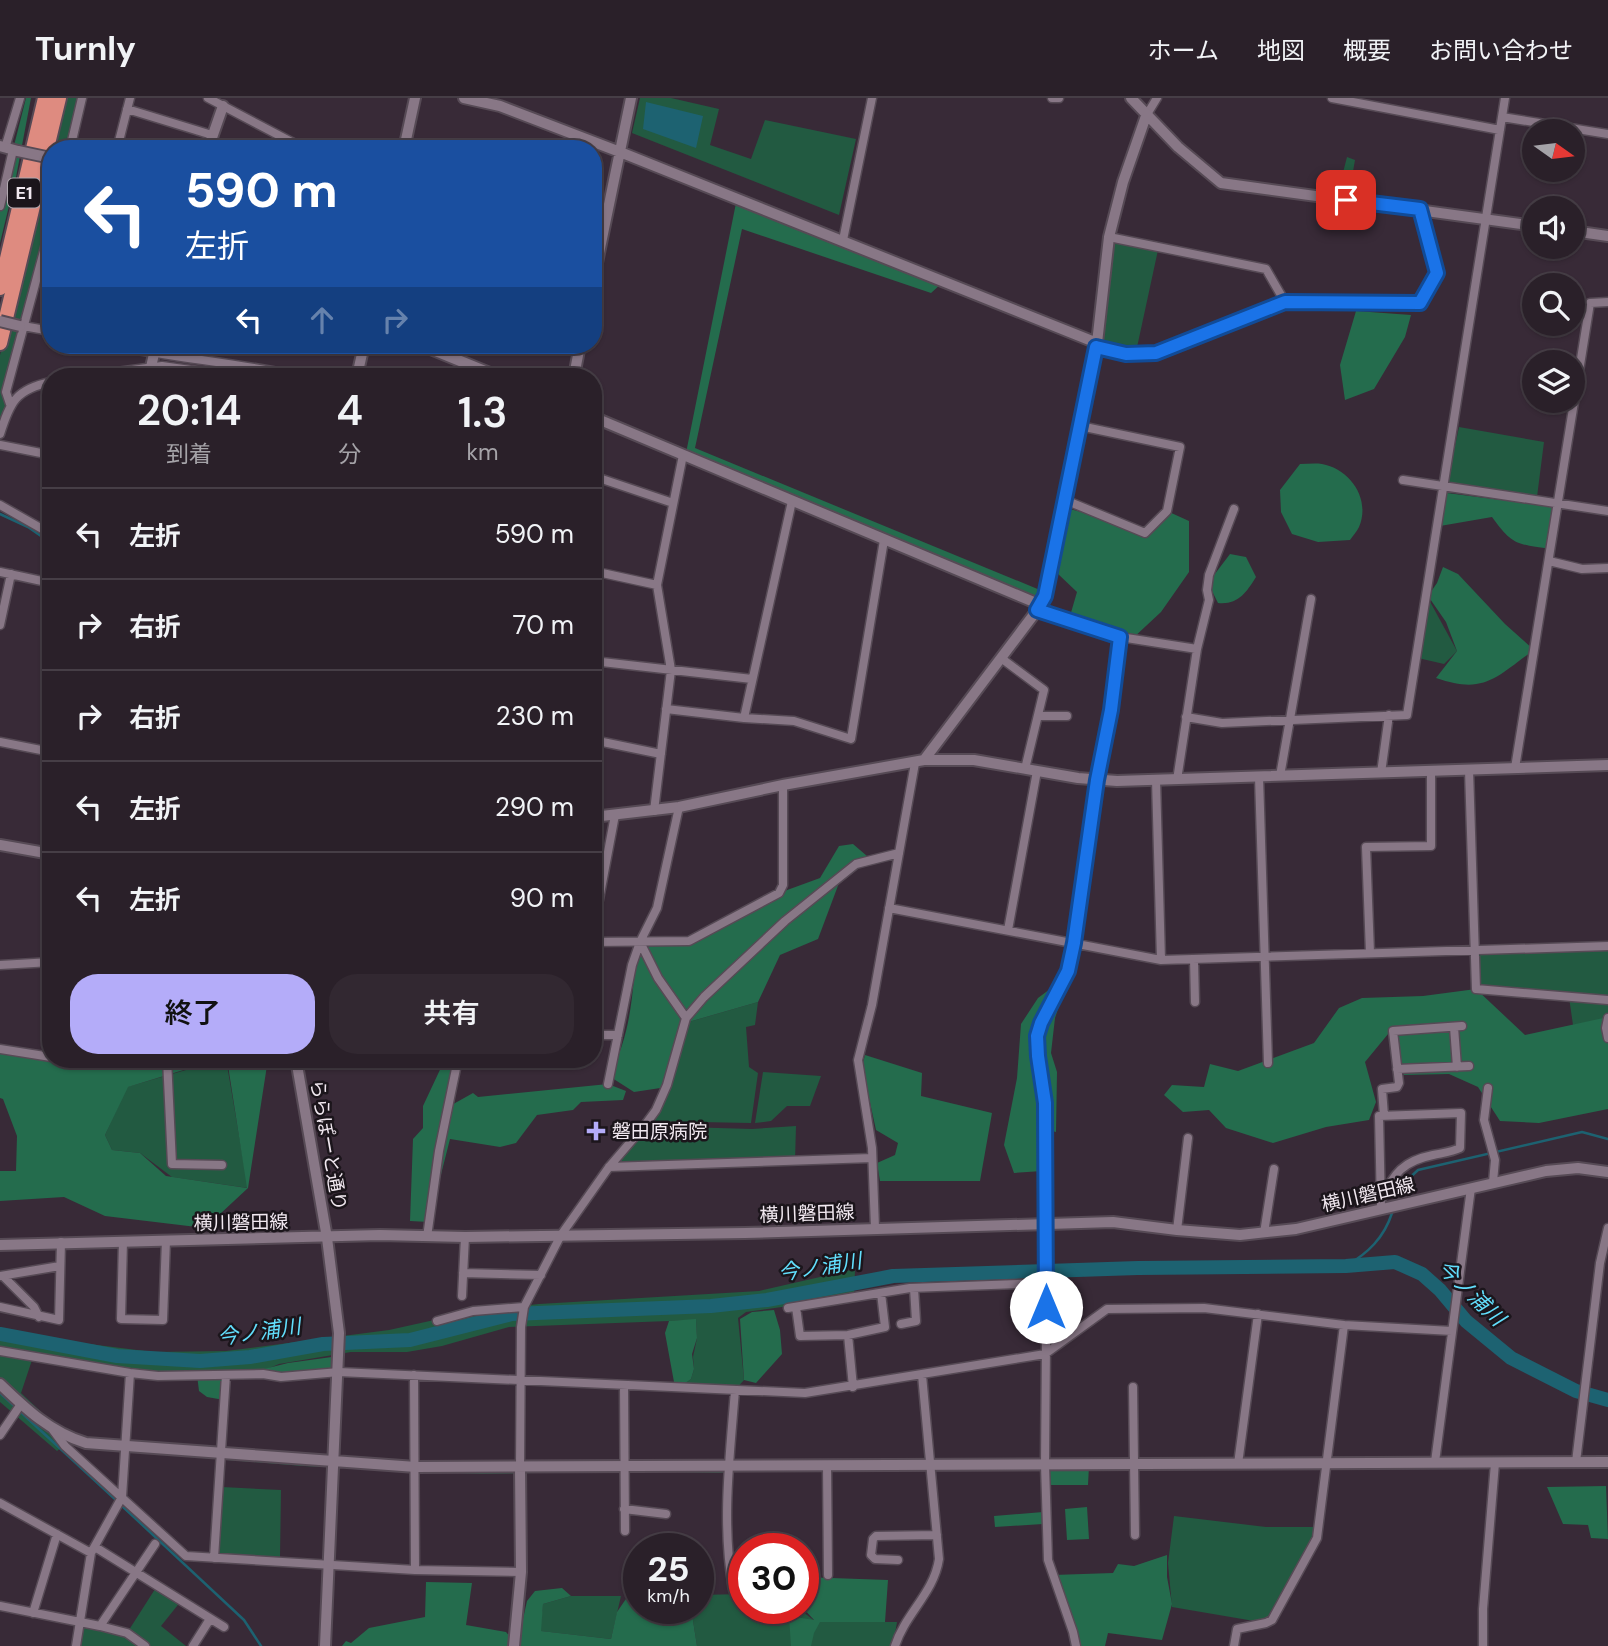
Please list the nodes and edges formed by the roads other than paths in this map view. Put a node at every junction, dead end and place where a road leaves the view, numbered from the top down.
1 (20, 98) edge
2 (44, 98) edge
3 (59, 98) edge
4 (82, 98) edge
5 (130, 98) edge
6 (208, 98) edge
7 (415, 98) edge
8 (464, 98) edge
9 (631, 98) edge
10 (872, 98) edge
11 (1052, 98) edge
12 (1059, 98) edge
13 (1131, 98) edge
14 (1157, 98) edge
15 (1332, 98) edge
16 (1385, 98) edge
17 (1505, 98) edge
18 (223, 106) junction
19 (127, 109) junction
20 (1383, 109) junction
21 (1146, 116) junction
22 (1502, 117) junction
23 (48, 118) junction
24 (1500, 130) junction
25 (1608, 134) edge
26 (212, 135) junction
27 (43, 140) edge
28 (72, 140) edge
29 (119, 140) edge
30 (211, 140) edge
31 (288, 140) edge
32 (406, 140) edge
33 (589, 140) edge
34 (602, 145) edge
35 (42, 146) edge
36 (9, 149) edge
37 (620, 152) junction
38 (42, 156) edge
39 (0, 205) edge
40 (1420, 209) junction
41 (1485, 219) junction
42 (1522, 224) edge
43 (1585, 233) edge
44 (1608, 236) edge
45 (1109, 237) junction
46 (602, 238) edge
47 (843, 240) junction
48 (42, 257) edge
49 (0, 288) edge
50 (1285, 302) junction
51 (1608, 302) edge
52 (0, 321) edge
53 (23, 326) junction
54 (42, 329) edge
55 (0, 343) edge
56 (1096, 345) junction
57 (182, 354) edge
58 (443, 354) edge
59 (259, 368) edge
60 (477, 368) edge
61 (42, 384) edge
62 (10, 404) junction
63 (602, 421) edge
64 (1080, 426) junction
65 (0, 434) edge
66 (0, 445) edge
67 (42, 454) edge
68 (683, 455) junction
69 (602, 479) edge
70 (1403, 480) dead end
71 (1442, 487) junction
72 (1065, 500) junction
73 (792, 501) junction
74 (673, 503) junction
75 (1559, 504) junction
76 (0, 505) edge
77 (1234, 509) dead end
78 (1608, 511) edge
79 (42, 529) edge
80 (884, 540) junction
81 (1549, 561) junction
82 (1608, 568) edge
83 (0, 572) edge
84 (602, 573) edge
85 (11, 574) junction
86 (42, 581) edge
87 (657, 585) junction
88 (1311, 598) dead end
89 (1039, 608) junction
90 (0, 625) edge
91 (1120, 637) junction
92 (1197, 649) junction
93 (1001, 658) junction
94 (602, 662) edge
95 (671, 670) junction
96 (752, 679) junction
97 (666, 709) junction
98 (1389, 715) junction
99 (1038, 716) junction
100 (1067, 716) dead end
101 (1186, 717) junction
102 (744, 718) junction
103 (1289, 720) junction
104 (0, 742) edge
105 (602, 742) edge
106 (42, 750) edge
107 (661, 754) junction
108 (919, 762) junction
109 (1608, 765) edge
110 (1515, 768) junction
111 (1031, 770) junction
112 (1469, 770) junction
113 (1431, 771) junction
114 (1381, 773) junction
115 (1280, 776) junction
116 (1259, 777) junction
117 (1097, 780) junction
118 (1156, 780) junction
119 (1177, 780) junction
120 (783, 785) junction
121 (679, 807) junction
122 (654, 811) junction
123 (615, 815) junction
124 (602, 816) edge
125 (0, 845) edge
126 (42, 852) edge
127 (899, 853) junction
128 (602, 884) edge
129 (889, 908) junction
130 (1008, 930) junction
131 (602, 942) edge
132 (640, 942) junction
133 (1074, 943) junction
134 (1608, 946) edge
135 (1474, 950) junction
136 (1370, 953) junction
137 (1266, 957) junction
138 (1161, 960) junction
139 (1194, 960) junction
140 (42, 963) edge
141 (0, 965) edge
142 (1608, 1000) edge
143 (1195, 1002) dead end
144 (686, 1018) junction
145 (1608, 1018) edge
146 (602, 1035) edge
147 (618, 1035) junction
148 (1608, 1038) edge
149 (0, 1049) edge
150 (42, 1056) edge
151 (1268, 1063) dead end
152 (1469, 1066) dead end
153 (1457, 1067) junction
154 (167, 1068) edge
155 (298, 1068) edge
156 (456, 1068) edge
157 (1397, 1069) junction
158 (608, 1084) dead end
159 (1488, 1088) dead end
160 (1384, 1116) junction
161 (1188, 1138) dead end
162 (872, 1158) junction
163 (222, 1165) dead end
164 (608, 1167) junction
165 (1274, 1169) dead end
166 (1608, 1172) edge
167 (1493, 1182) junction
168 (1471, 1188) junction
169 (1381, 1204) junction
170 (1047, 1223) junction
171 (875, 1228) junction
172 (1608, 1228) edge
173 (1177, 1230) junction
174 (1264, 1233) junction
175 (561, 1235) junction
176 (427, 1237) junction
177 (465, 1237) junction
178 (327, 1238) junction
179 (166, 1240) junction
180 (123, 1241) junction
181 (61, 1242) junction
182 (0, 1245) edge
183 (60, 1266) junction
184 (463, 1273) junction
185 (541, 1275) junction
186 (2, 1276) edge
187 (1046, 1282) junction
188 (914, 1288) junction
189 (881, 1293) junction
190 (462, 1296) dead end
191 (0, 1307) edge
192 (524, 1307) junction
193 (1258, 1314) junction
194 (39, 1317) junction
195 (437, 1321) dead end
196 (901, 1324) dead end
197 (1344, 1325) junction
198 (1452, 1331) junction
199 (848, 1335) junction
200 (0, 1351) edge
201 (1045, 1354) junction
202 (339, 1372) junction
203 (130, 1373) junction
204 (226, 1375) junction
205 (414, 1375) junction
206 (922, 1375) junction
207 (520, 1381) junction
208 (0, 1384) edge
209 (624, 1385) junction
210 (853, 1387) junction
211 (1133, 1387) dead end
212 (735, 1390) junction
213 (21, 1404) junction
214 (51, 1428) junction
215 (0, 1435) edge
216 (124, 1447) junction
217 (220, 1453) junction
218 (334, 1460) junction
219 (1435, 1462) junction
220 (1576, 1462) junction
221 (1608, 1462) edge
222 (1327, 1463) junction
223 (1495, 1463) junction
224 (1135, 1464) junction
225 (1238, 1464) junction
226 (827, 1465) junction
227 (932, 1465) junction
228 (1045, 1465) junction
229 (623, 1466) junction
230 (729, 1466) junction
231 (416, 1467) junction
232 (520, 1467) junction
233 (122, 1497) junction
234 (0, 1503) edge
235 (624, 1509) junction
236 (666, 1514) dead end
237 (625, 1531) dead end
238 (729, 1533) edge
239 (57, 1534) junction
240 (937, 1535) junction
241 (1135, 1535) dead end
242 (155, 1544) dead end
243 (93, 1550) junction
244 (214, 1558) junction
245 (898, 1560) dead end
246 (328, 1564) junction
247 (415, 1570) junction
248 (135, 1572) junction
249 (521, 1572) junction
250 (828, 1575) dead end
251 (0, 1606) edge
252 (33, 1613) junction
253 (210, 1619) junction
254 (80, 1623) junction
255 (100, 1626) junction
256 (223, 1627) dead end
257 (76, 1646) edge
258 (145, 1646) edge
259 (193, 1646) edge
260 (325, 1646) edge
261 (514, 1646) edge
262 (895, 1646) edge
263 (1076, 1646) edge
264 (1234, 1646) edge
265 (1483, 1646) edge

1 - 36 street
2 - 23 highway
3 - 23 highway, E1
4 - 28 street
5 - 19 street
6 - 18 street
7 - 32 street
8 - 33 street
9 - 37 street
10 - 47 street
11 - 12 street
13 - 21 street
14 - 21 street
15 - 20 street
16 - 20 street
17 - 22 street
18 - 26 street
18 - 31 street
19 - 26 street
19 - 29 street
20 - 24 street
21 - 40 street
21 - 45 street
22 - 24 street
22 - 25 street
23 - 27 highway, E1
23 - 49 highway, E1
24 - 41 street
26 - 30 street
34 - 37 street
35 - 55 highway, E1
36 - 38 street, bridge
36 - 39 street
37 - 46 street
37 - 47 street
40 - 41 street
40 - 50 street
41 - 42 street
41 - 71 street
43 - 44 street
45 - 50 street
45 - 56 street
47 - 56 street
48 - 53 street
50 - 56 street
51 - 75 street
52 - 53 street, bridge
53 - 54 street
53 - 62 street
56 - 64 street
57 - 59 street
58 - 60 street
61 - 62 street
62 - 65 street
63 - 68 street
64 - 72 street
64 - 72 street
66 - 67 street
68 - 73 street
68 - 74 street
69 - 74 street
70 - 71 street
71 - 75 street
71 - 98 street
72 - 89 street
73 - 80 street
73 - 96 street
74 - 87 street
75 - 78 street
75 - 81 street
76 - 79 street
77 - 92 street
80 - 89 street
80 - 102 street
81 - 82 street
81 - 110 street
83 - 85 street
84 - 87 street
85 - 86 street
85 - 90 street
87 - 95 street
88 - 103 street
89 - 91 street
89 - 93 street
91 - 92 street
91 - 117 street
92 - 101 street
93 - 99 street
93 - 108 street
94 - 95 street
95 - 96 street
95 - 97 street
96 - 102 street
97 - 102 street
97 - 107 street
98 - 103 street
98 - 114 street
99 - 100 street
99 - 111 street
101 - 103 street
101 - 119 street
103 - 115 street
104 - 106 street
105 - 107 street
107 - 122 street
108 - 111 street
108 - 120 street
108 - 127 street
109 - 110 street
110 - 112 street
111 - 117 street
111 - 130 street
112 - 113 street
112 - 135 street
113 - 114 street
113 - 136 street
114 - 115 street
115 - 116 street
116 - 119 street
116 - 137 street
117 - 118 street
117 - 133 street
118 - 119 street
118 - 138 street
120 - 121 street
120 - 132 street
121 - 122 street
121 - 132 street
122 - 123 street
123 - 124 street
123 - 128 street
125 - 126 street
127 - 129 street
127 - 144 street
129 - 130 street
129 - 162 street
130 - 133 street
131 - 132 street
132 - 144 street
132 - 147 street
133 - 138 street
133 - 170 street
134 - 135 street
135 - 136 street
135 - 142 street
136 - 137 street
137 - 139 street
137 - 151 street
138 - 139 street
139 - 143 street
140 - 141 street
144 - 164 street
145 - 148 street
146 - 147 street
147 - 158 street
149 - 150 street
152 - 153 street
153 - 157 street
153 - 157 street
154 - 163 street
155 - 178 street, ららぽーと通り
156 - 176 street
157 - 160 street
159 - 167 street
160 - 169 street
160 - 169 street
161 - 173 street
162 - 164 street
162 - 171 street
164 - 175 street
165 - 174 street
166 - 167 street, 横川磐田線
167 - 168 street, 横川磐田線
168 - 169 street, 横川磐田線
168 - 198 street
169 - 174 street, 横川磐田線
170 - 171 street, 横川磐田線
170 - 173 street, 横川磐田線
170 - 187 street
171 - 175 street, 横川磐田線
172 - 220 street
173 - 174 street, 横川磐田線
175 - 177 street, 横川磐田線
175 - 185 street
176 - 177 street, 横川磐田線
176 - 178 street, 横川磐田線
177 - 184 street
178 - 179 street, 横川磐田線
178 - 202 street, ららぽーと通り
179 - 180 street, 横川磐田線
179 - 180 street
180 - 181 street, 横川磐田線
181 - 182 street, 横川磐田線
181 - 183 street
183 - 186 street
183 - 194 street
184 - 185 street
184 - 190 street
185 - 192 street
186 - 194 street
187 - 188 street
187 - 201 street
188 - 189 street
188 - 196 street
189 - 199 street
189 - 199 street
191 - 194 street
192 - 195 street
192 - 207 street
193 - 197 street
193 - 201 street
193 - 225 street
197 - 198 street
197 - 222 street
198 - 219 street
199 - 210 street
200 - 203 street
201 - 206 street
201 - 228 street
202 - 204 street
202 - 205 street
202 - 218 street, ららぽーと通り
203 - 204 street
203 - 216 street
204 - 217 street
205 - 207 street
205 - 231 street
206 - 210 street
206 - 227 street
207 - 209 street
207 - 232 street
208 - 213 street
209 - 212 street
209 - 229 street
210 - 212 street
211 - 224 street
212 - 230 street
213 - 214 street
213 - 215 street
214 - 216 street
214 - 233 street
216 - 217 street
216 - 233 street
217 - 218 street
217 - 244 street
218 - 231 street
218 - 246 street, ららぽーと通り
219 - 222 street
219 - 223 street
220 - 221 street
220 - 223 street
222 - 225 street
222 - 264 street
223 - 265 street
224 - 225 street
224 - 228 street
224 - 241 street
226 - 227 street
226 - 230 street
226 - 250 street
227 - 228 street
227 - 240 street
228 - 263 street
229 - 230 street
229 - 232 street
229 - 235 street
230 - 238 street
231 - 232 street
231 - 247 street
232 - 249 street
233 - 243 street
233 - 244 street
234 - 239 street
235 - 236 street
235 - 237 street
239 - 243 street
239 - 252 street
240 - 245 street
240 - 262 street
242 - 248 street
243 - 248 street
243 - 254 street
244 - 246 street
246 - 247 street
246 - 260 street, ららぽーと通り
247 - 249 street
248 - 253 street
248 - 255 street
249 - 261 street
251 - 252 street
252 - 254 street
253 - 256 street
253 - 259 street
254 - 255 street
254 - 257 street
255 - 258 street

